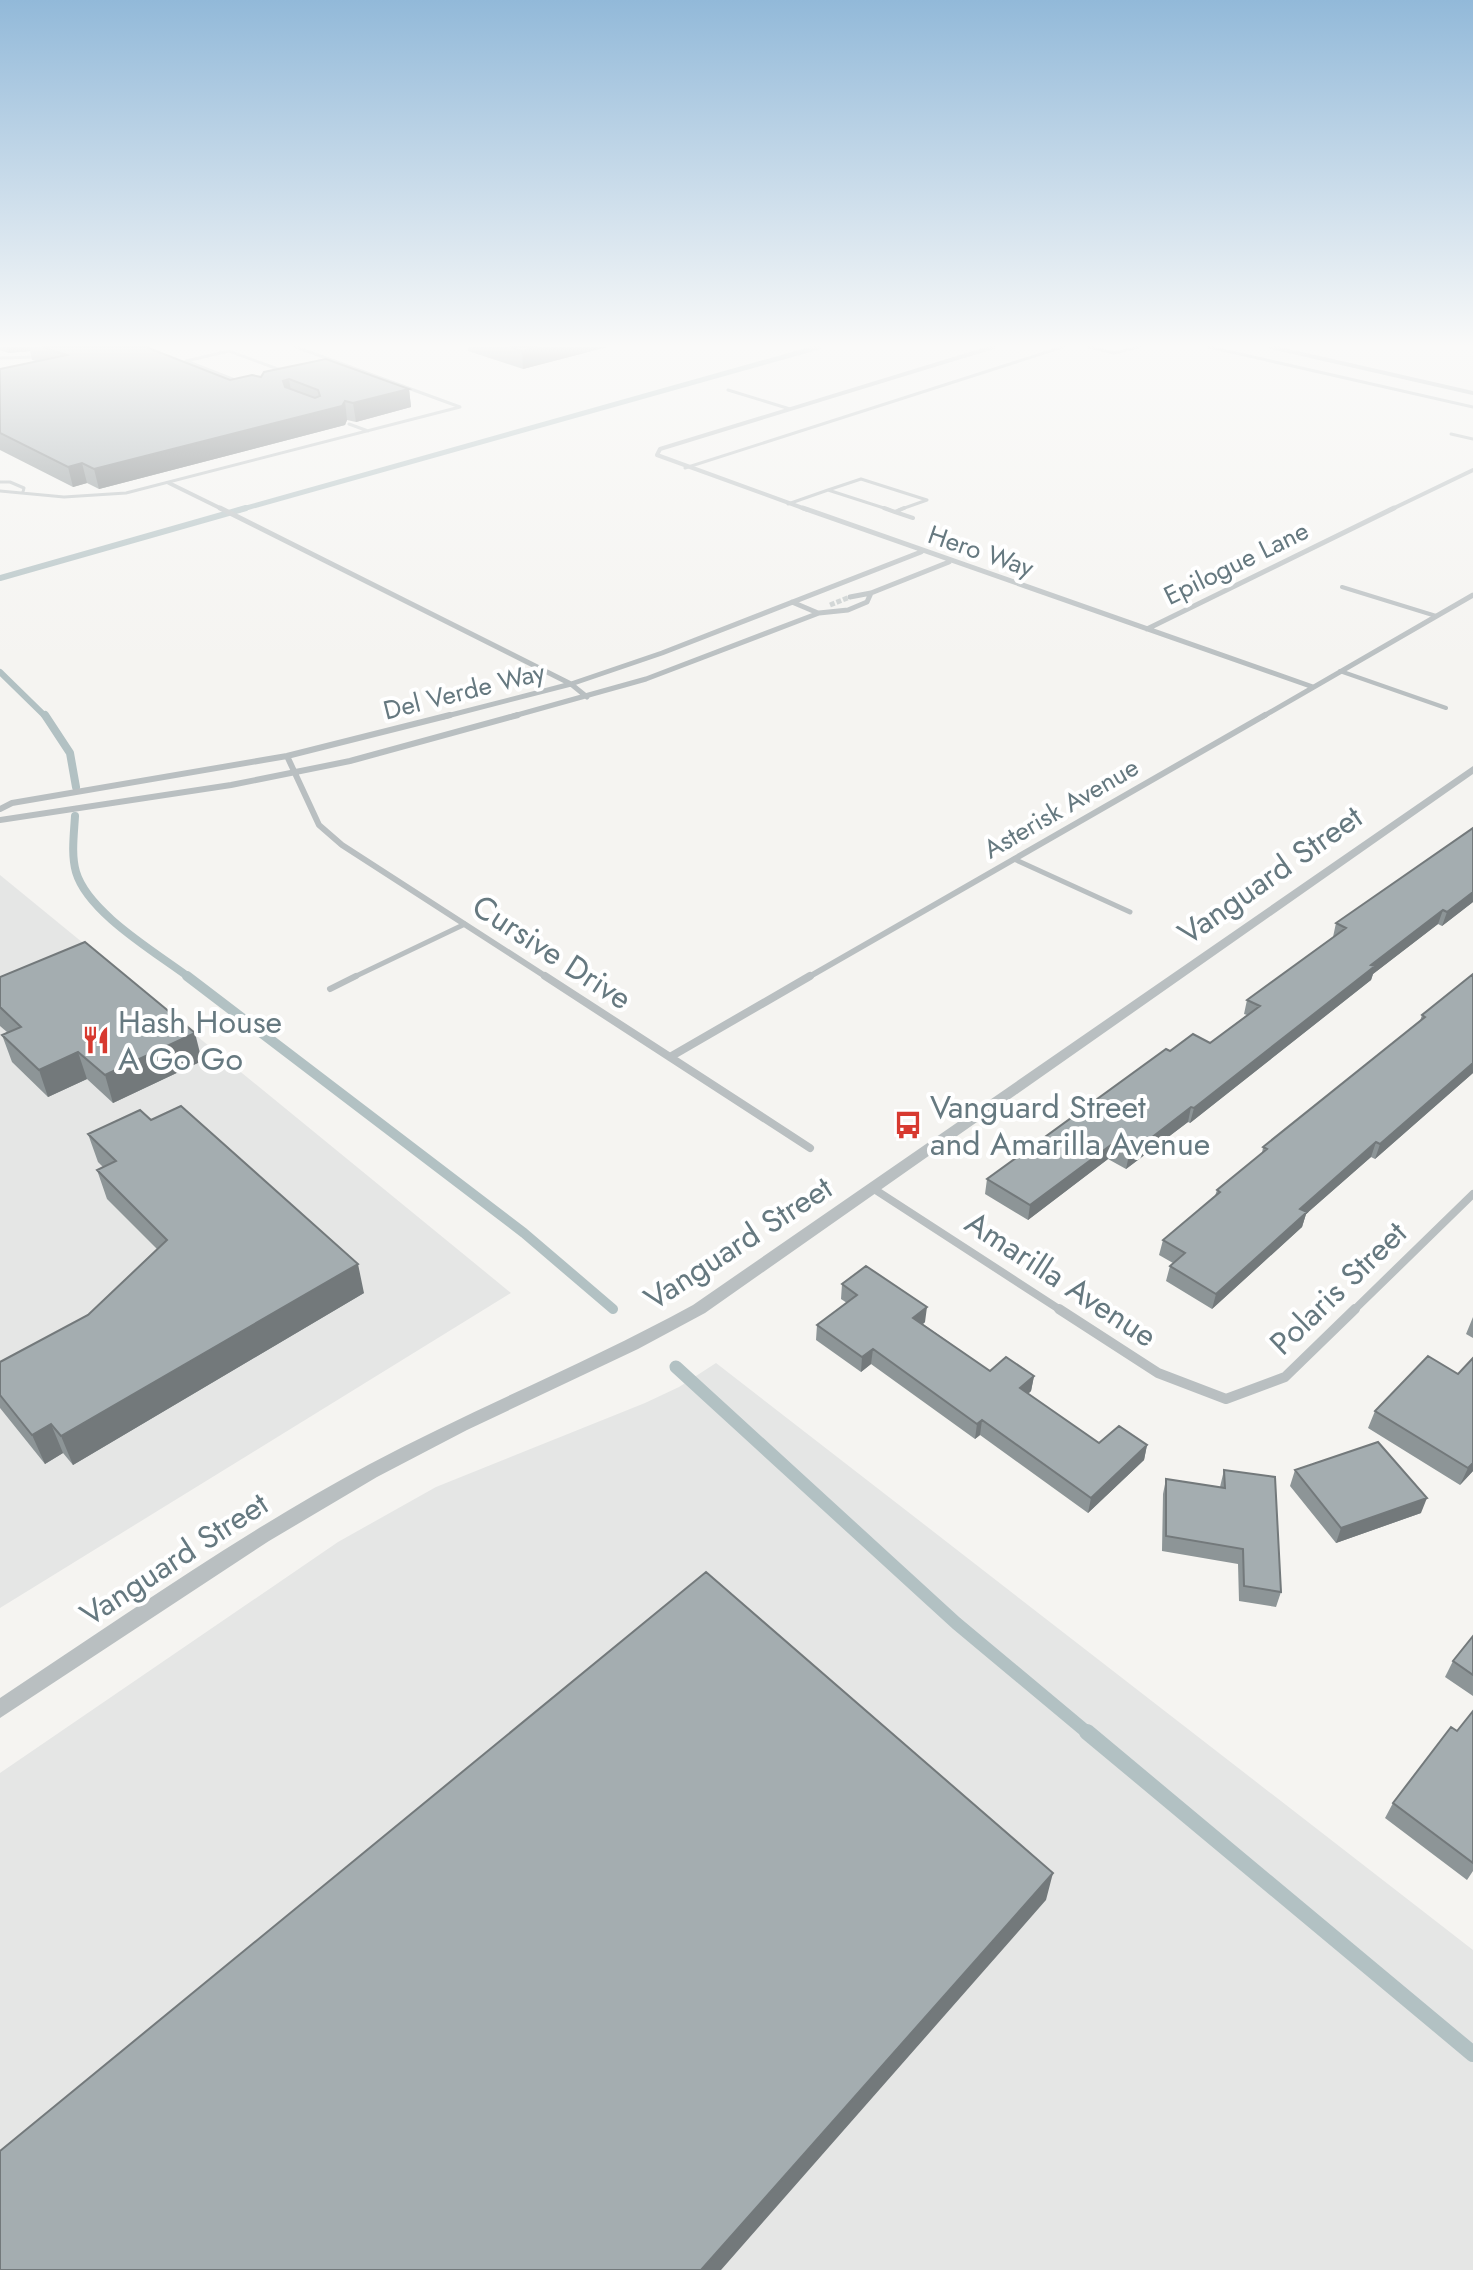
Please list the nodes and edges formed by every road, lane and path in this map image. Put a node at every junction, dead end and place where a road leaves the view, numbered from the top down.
1 (284, 453) edge
2 (658, 453) edge
3 (732, 453) edge
4 (685, 468) junction
5 (1473, 470) edge
6 (0, 482) edge
7 (169, 483) junction
8 (828, 490) junction
9 (0, 491) edge
10 (23, 492) junction
11 (788, 504) junction
12 (895, 512) junction
13 (913, 518) dead end
14 (922, 552) junction
15 (950, 561) junction
16 (1342, 587) dead end
17 (871, 593) junction
18 (1473, 595) edge
19 (850, 597) tunnel mouth
20 (792, 602) junction
21 (830, 605) tunnel mouth
22 (819, 613) junction
23 (1436, 616) junction
24 (1147, 629) junction
25 (1340, 671) junction
26 (571, 684) junction
27 (1313, 687) junction
28 (587, 697) junction
29 (1446, 708) dead end
30 (287, 756) junction
31 (1473, 769) edge
32 (293, 772) junction
33 (0, 809) edge
34 (0, 820) edge
35 (1014, 859) junction
36 (1130, 912) dead end
37 (465, 924) junction
38 (330, 989) dead end
39 (670, 1057) junction
40 (810, 1148) dead end
41 (874, 1189) junction
42 (1473, 1194) edge
43 (1226, 1399) joint
44 (0, 1709) edge

1 - 7 lane
2 - 4 street, Hero Way
3 - 4 lane
4 - 11 street, Hero Way
5 - 24 street, Epilogue Lane
6 - 10 lane
7 - 10 lane
7 - 26 street
8 - 11 lane
8 - 12 lane
8 - 12 lane
9 - 10 lane
11 - 14 street, Hero Way
12 - 13 lane
14 - 15 street, Hero Way
14 - 20 street, Del Verde Way
15 - 17 street, Del Verde Way
15 - 24 street, Hero Way
16 - 23 lane
17 - 19 street, Del Verde Way
17 - 22 street, Del Verde Way
18 - 23 street, Asterisk Avenue
20 - 22 street
20 - 26 street, Del Verde Way
21 - 22 street, Del Verde Way
22 - 28 street, Del Verde Way
23 - 25 street, Asterisk Avenue
24 - 27 street, Hero Way
25 - 27 street, Asterisk Avenue
25 - 29 lane
26 - 28 street
26 - 30 street, Del Verde Way
27 - 35 street, Asterisk Avenue
28 - 32 street, Del Verde Way
30 - 32 street, Cursive Drive
30 - 33 street, Del Verde Way
31 - 41 street, Vanguard Street
32 - 34 street, Del Verde Way
32 - 37 street, Cursive Drive
35 - 36 lane
35 - 39 street, Asterisk Avenue
37 - 38 lane
37 - 39 street, Cursive Drive
39 - 40 street, Cursive Drive
41 - 43 street, Amarilla Avenue
41 - 44 street, Vanguard Street
42 - 43 street, Polaris Street

